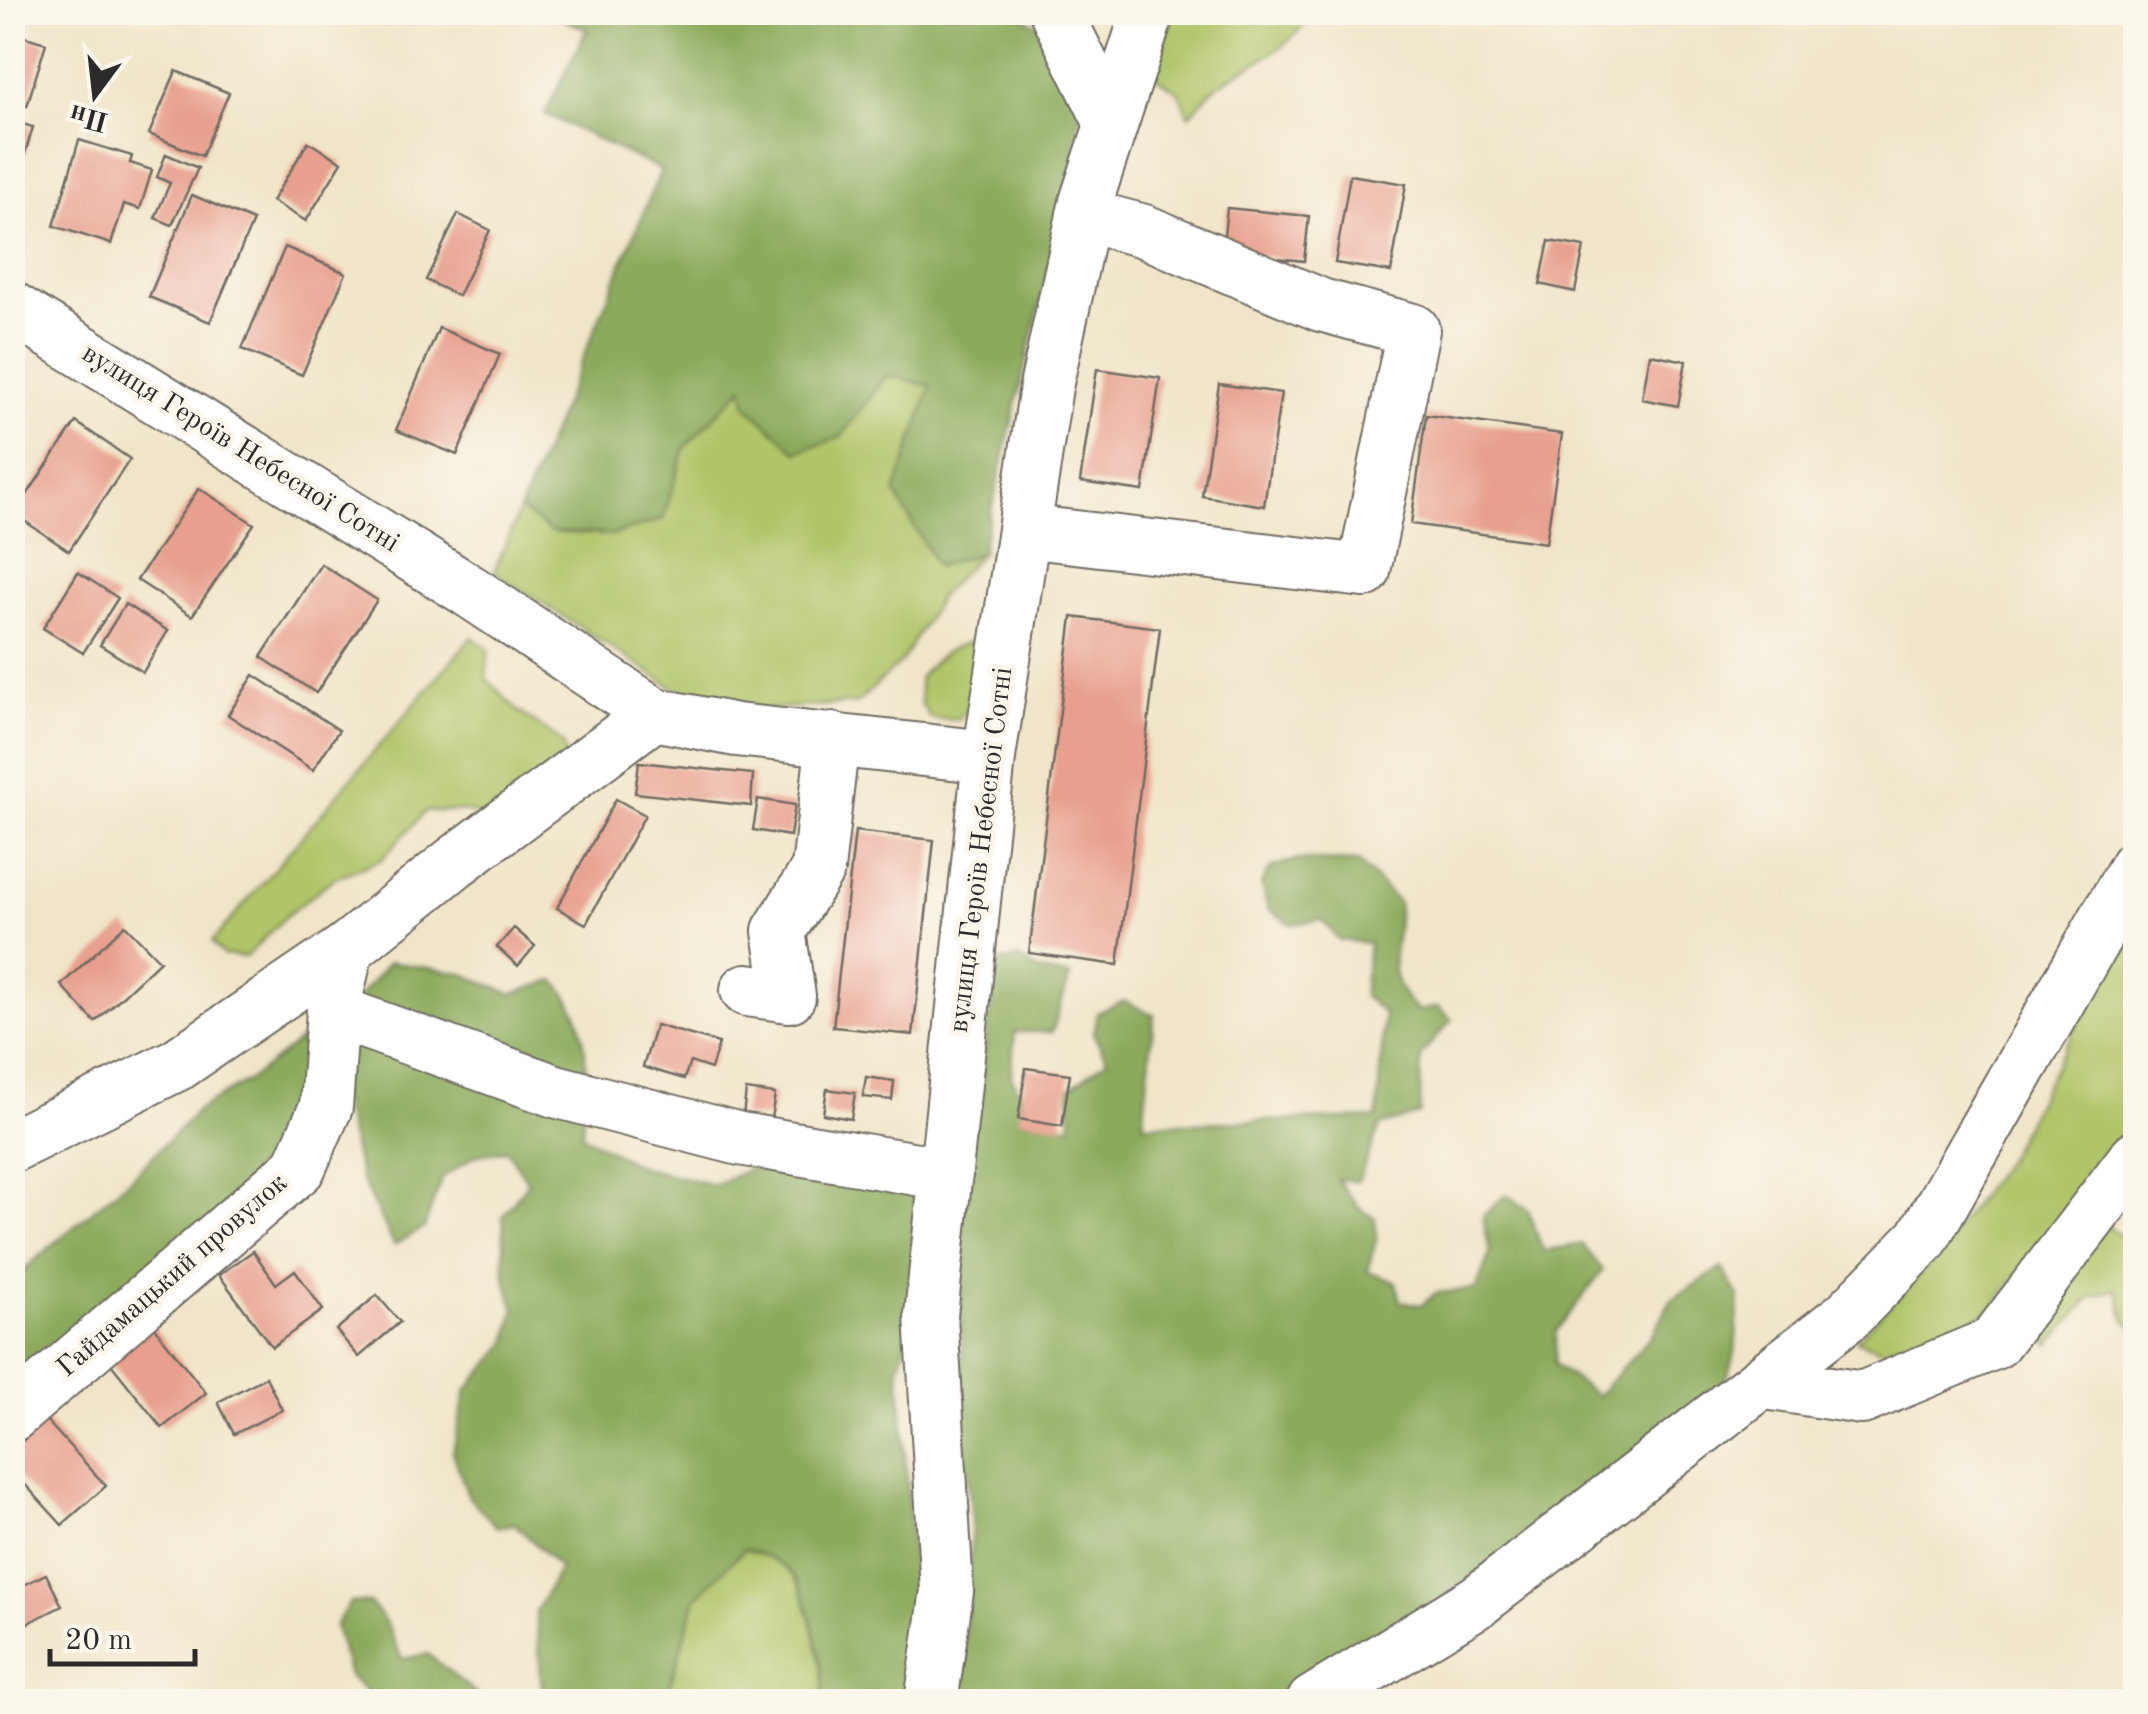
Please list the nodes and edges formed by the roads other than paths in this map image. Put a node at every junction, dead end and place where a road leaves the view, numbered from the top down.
1 (1056, 12) edge
2 (1148, 12) edge
3 (1112, 122) junction
4 (1084, 215) junction
5 (12, 308) edge
6 (1024, 531) junction
7 (654, 714) junction
8 (833, 739) junction
9 (989, 758) junction
10 (2136, 866) edge
11 (347, 949) junction
12 (747, 990) dead end
13 (333, 1011) junction
14 (12, 1146) edge
15 (2136, 1157) edge
16 (946, 1174) junction
17 (1766, 1383) junction
18 (12, 1415) edge
19 (931, 1702) edge
20 (1313, 1702) edge

1 - 3 street
2 - 3 street, вулиця Героїв Небесної Сотні
3 - 4 street, вулиця Героїв Небесної Сотні
4 - 6 street, вулиця Героїв Небесної Сотні
4 - 6 street
5 - 7 street, вулиця Героїв Небесної Сотні
6 - 9 street, вулиця Героїв Небесної Сотні
7 - 8 street
7 - 11 street
8 - 9 street
8 - 12 street
9 - 16 street, вулиця Героїв Небесної Сотні
10 - 17 street
11 - 13 street, Гайдамацький провулок
11 - 14 street
13 - 16 street
13 - 18 street, Гайдамацький провулок
15 - 17 street
16 - 19 street, вулиця Героїв Небесної Сотні
17 - 20 street

